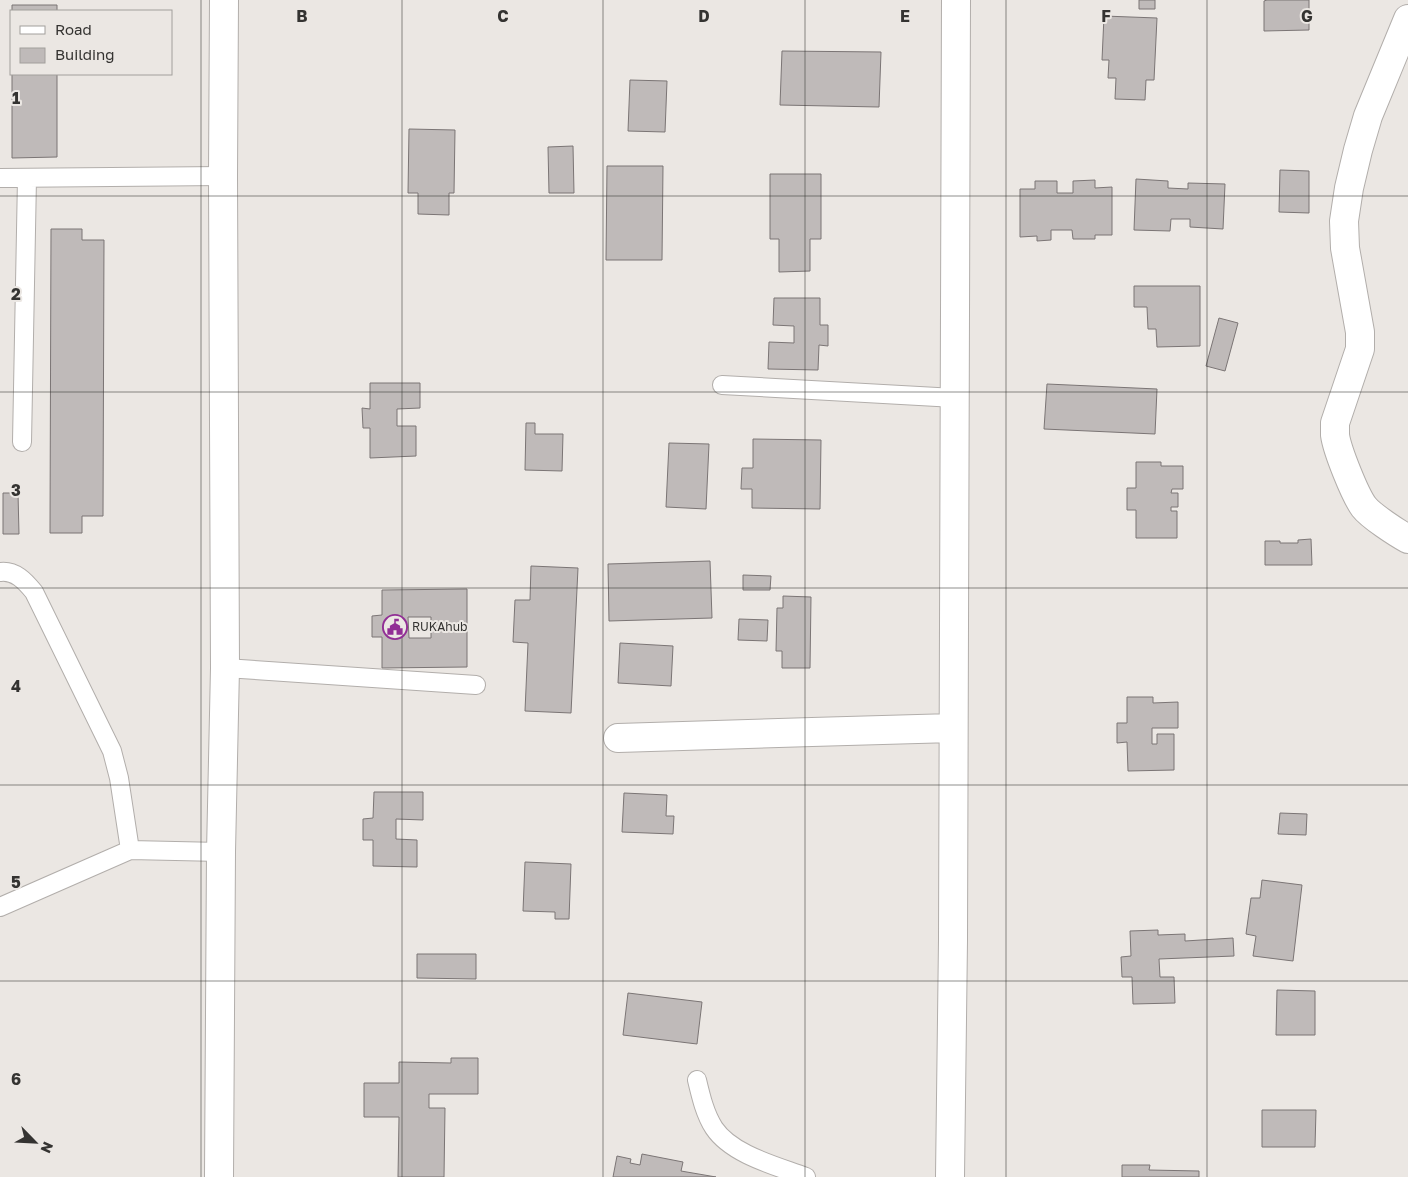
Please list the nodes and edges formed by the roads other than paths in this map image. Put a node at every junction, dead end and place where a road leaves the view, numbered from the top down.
1 (224, 0) edge
2 (956, 0) edge
3 (1408, 19) edge
4 (223, 176) junction
5 (0, 178) edge
6 (27, 178) junction
7 (722, 385) dead end
8 (956, 398) junction
9 (22, 442) dead end
10 (1408, 539) edge
11 (0, 572) edge
12 (225, 668) junction
13 (476, 685) dead end
14 (953, 728) junction
15 (618, 738) dead end
16 (130, 850) junction
17 (221, 852) junction
18 (0, 907) edge
19 (698, 1080) dead end
20 (219, 1177) edge
21 (806, 1177) edge
22 (950, 1177) edge

1 - 4 street
2 - 8 street
3 - 10 street
4 - 6 lane
4 - 12 street
5 - 6 lane
6 - 9 lane
7 - 8 lane
8 - 14 street
11 - 16 lane
12 - 13 lane
12 - 17 street
14 - 15 street
14 - 22 street
16 - 17 lane
16 - 18 lane
17 - 20 street
19 - 21 lane

